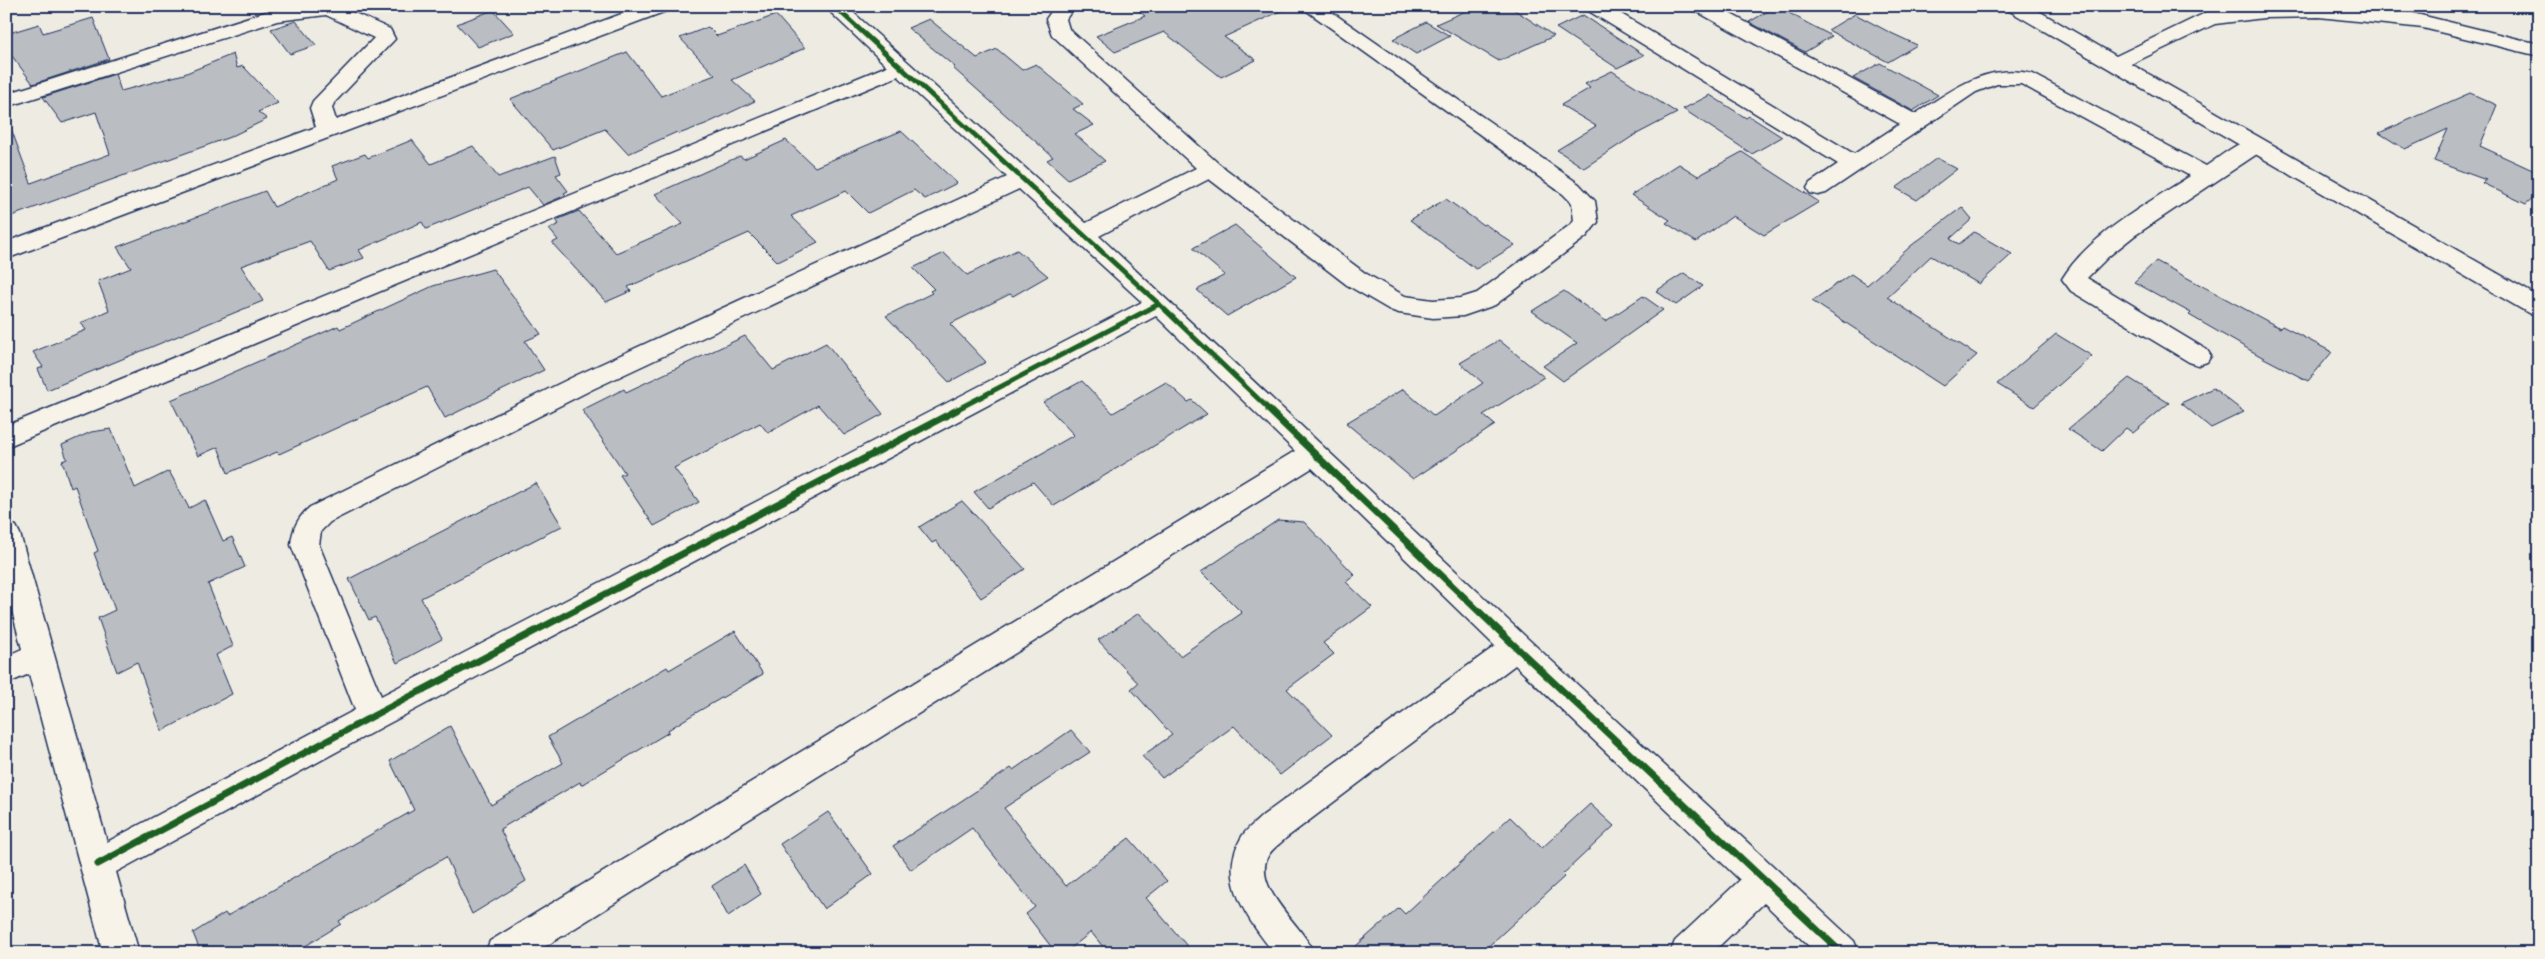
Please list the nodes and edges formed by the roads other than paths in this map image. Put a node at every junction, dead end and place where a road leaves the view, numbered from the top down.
1 (662, 6) edge
2 (834, 6) edge
3 (1065, 6) edge
4 (1310, 6) edge
5 (1594, 6) edge
6 (1701, 6) edge
7 (2015, 6) edge
8 (2364, 6) edge
9 (2218, 12) edge
10 (2422, 22) junction
11 (2539, 50) edge
12 (2115, 64) junction
13 (900, 68) junction
14 (6, 101) edge
15 (1917, 124) junction
16 (328, 131) junction
17 (2256, 145) junction
18 (1854, 164) junction
19 (1211, 169) junction
20 (2206, 176) junction
21 (1021, 179) junction
22 (1818, 188) dead end
23 (1082, 235) junction
24 (6, 252) edge
25 (1160, 304) junction
26 (2539, 308) edge
27 (2198, 356) dead end
28 (6, 437) edge
29 (1314, 453) junction
30 (6, 534) edge
31 (1516, 647) junction
32 (40, 655) junction
33 (6, 671) edge
34 (373, 716) junction
35 (98, 864) junction
36 (1764, 880) junction
37 (121, 953) edge
38 (502, 953) edge
39 (1298, 953) edge
40 (1687, 953) edge
41 (1842, 953) edge

1 - 16 street
2 - 13 street
3 - 19 street
4 - 19 street
5 - 18 street
6 - 15 street
7 - 12 street
8 - 10 street
9 - 10 street
9 - 12 street
10 - 11 street
12 - 17 street
13 - 21 street
13 - 28 street
14 - 16 street
15 - 18 street
15 - 20 street
16 - 24 street
17 - 20 street
17 - 26 street
18 - 22 street
19 - 23 street
20 - 27 street
21 - 23 street
21 - 34 street
23 - 25 street
25 - 29 street
25 - 34 street
29 - 31 street
29 - 38 street
30 - 32 street
31 - 36 street
31 - 39 street
32 - 33 street
32 - 35 street
34 - 35 street
35 - 37 street
36 - 40 street
36 - 41 street

